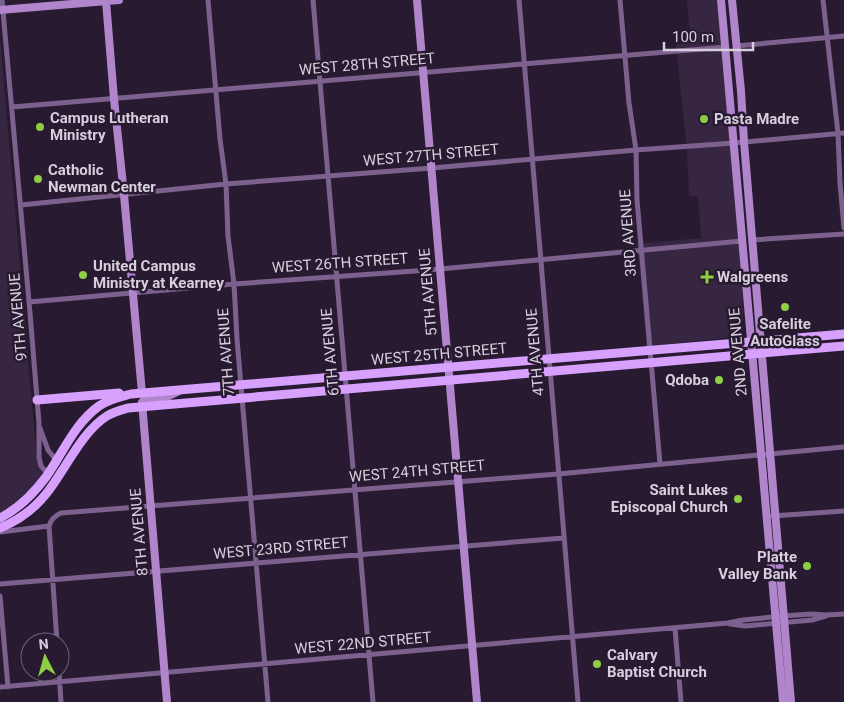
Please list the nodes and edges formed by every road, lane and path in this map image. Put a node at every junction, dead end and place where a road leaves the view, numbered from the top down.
1 (2, 0) edge
2 (119, 0) edge
3 (208, 0) edge
4 (313, 0) edge
5 (417, 0) edge
6 (519, 0) edge
7 (620, 0) edge
8 (722, 0) edge
9 (732, 0) edge
10 (823, 0) edge
11 (106, 1) edge
12 (2, 10) edge
13 (844, 36) edge
14 (826, 38) junction
15 (726, 46) junction
16 (736, 46) junction
17 (625, 55) junction
18 (524, 64) junction
19 (424, 72) junction
20 (320, 81) junction
21 (216, 90) junction
22 (114, 98) junction
23 (12, 107) junction
24 (841, 133) edge
25 (744, 142) junction
26 (734, 143) junction
27 (636, 150) junction
28 (533, 159) junction
29 (432, 168) junction
30 (328, 176) junction
31 (226, 184) junction
32 (124, 195) junction
33 (20, 205) junction
34 (844, 228) edge
35 (844, 234) edge
36 (752, 240) junction
37 (742, 241) junction
38 (641, 250) junction
39 (541, 259) junction
40 (440, 269) junction
41 (336, 276) junction
42 (234, 284) junction
43 (132, 293) junction
44 (29, 302) junction
45 (844, 334) edge
46 (761, 341) junction
47 (751, 342) junction
48 (844, 346) edge
49 (650, 350) junction
50 (762, 353) junction
51 (752, 354) junction
52 (548, 358) junction
53 (651, 363) junction
54 (448, 367) junction
55 (550, 371) junction
56 (345, 376) junction
57 (450, 380) junction
58 (241, 384) junction
59 (181, 389) junction
60 (346, 389) junction
61 (142, 393) junction
62 (131, 394) junction
63 (242, 398) junction
64 (37, 400) junction
65 (142, 407) junction
66 (39, 423) junction
67 (844, 447) edge
68 (770, 454) junction
69 (761, 455) junction
70 (56, 460) junction
71 (68, 462) joint
72 (660, 464) junction
73 (48, 474) junction
74 (558, 474) junction
75 (54, 482) junction
76 (458, 482) junction
77 (355, 490) junction
78 (250, 498) junction
79 (150, 506) junction
80 (844, 511) edge
81 (766, 516) junction
82 (776, 516) junction
83 (0, 518) edge
84 (49, 526) junction
85 (0, 530) edge
86 (564, 538) junction
87 (464, 546) junction
88 (360, 554) junction
89 (256, 563) junction
90 (156, 571) junction
91 (53, 580) junction
92 (0, 584) edge
93 (0, 596) edge
94 (844, 614) edge
95 (779, 620) junction
96 (675, 628) junction
97 (56, 632) edge
98 (572, 637) junction
99 (472, 646) junction
100 (369, 655) junction
101 (264, 664) junction
102 (164, 673) junction
103 (70, 681) edge
104 (60, 682) joint
105 (0, 687) edge
106 (8, 687) junction
107 (61, 702) edge
108 (167, 702) edge
109 (268, 702) edge
110 (373, 702) edge
111 (477, 702) edge
112 (578, 702) edge
113 (681, 702) edge
114 (782, 702) edge
115 (791, 702) edge

1 - 12 street, 9TH AVENUE
2 - 11 street
3 - 21 street, 7TH AVENUE
4 - 20 street, 6TH AVENUE
5 - 19 street, 5TH AVENUE
6 - 18 street, 4TH AVENUE
7 - 17 street, 3RD AVENUE
8 - 15 street, 2ND AVENUE
9 - 16 street, 2ND AVENUE
10 - 14 street
11 - 12 street
11 - 22 street
12 - 23 street, 9TH AVENUE
13 - 14 street
14 - 16 street
14 - 24 street
15 - 17 street, WEST 28TH STREET
15 - 26 street, 2ND AVENUE
16 - 25 street, 2ND AVENUE
17 - 18 street, WEST 28TH STREET
17 - 27 street, 3RD AVENUE
18 - 19 street, WEST 28TH STREET
18 - 28 street, 4TH AVENUE
19 - 20 street, WEST 28TH STREET
19 - 29 street, 5TH AVENUE
20 - 21 street, WEST 28TH STREET
20 - 30 street, 6TH AVENUE
21 - 22 street, WEST 28TH STREET
21 - 31 street, 7TH AVENUE
22 - 23 street, WEST 28TH STREET
22 - 32 street
23 - 33 street, 9TH AVENUE
24 - 25 street, WEST 27TH STREET
24 - 34 street
25 - 26 street, WEST 27TH STREET
25 - 36 street, 2ND AVENUE
26 - 27 street, WEST 27TH STREET
26 - 37 street, 2ND AVENUE
27 - 28 street, WEST 27TH STREET
27 - 38 street, 3RD AVENUE
28 - 29 street, WEST 27TH STREET
28 - 39 street, 4TH AVENUE
29 - 30 street, WEST 27TH STREET
29 - 40 street, 5TH AVENUE
30 - 31 street, WEST 27TH STREET
30 - 41 street, 6TH AVENUE
31 - 32 street, WEST 27TH STREET
31 - 42 street, 7TH AVENUE
32 - 33 street, WEST 27TH STREET
32 - 43 street
33 - 44 street, 9TH AVENUE
35 - 36 street
36 - 46 street, 2ND AVENUE
37 - 38 street, WEST 26TH STREET
37 - 47 street, 2ND AVENUE
38 - 39 street, WEST 26TH STREET
38 - 49 street, 3RD AVENUE
39 - 40 street, WEST 26TH STREET
39 - 52 street, 4TH AVENUE
40 - 41 street, WEST 26TH STREET
40 - 54 street, 5TH AVENUE
41 - 42 street, WEST 26TH STREET
41 - 56 street, 6TH AVENUE
42 - 43 street, WEST 26TH STREET
42 - 58 street, 7TH AVENUE
43 - 44 street, WEST 26TH STREET
43 - 61 street
44 - 64 street, 9TH AVENUE
45 - 46 main road, WEST 25TH STREET
46 - 47 main road, WEST 25TH STREET
46 - 50 street, 2ND AVENUE
47 - 49 main road, WEST 25TH STREET
47 - 51 street, 2ND AVENUE
48 - 50 main road, WEST 25TH STREET
49 - 52 main road, WEST 25TH STREET
49 - 53 street, 3RD AVENUE
50 - 51 main road, WEST 25TH STREET
50 - 68 street, 2ND AVENUE
51 - 53 main road, WEST 25TH STREET
51 - 69 street, 2ND AVENUE
52 - 54 main road, WEST 25TH STREET
52 - 55 street, 4TH AVENUE
53 - 55 main road, WEST 25TH STREET
53 - 72 street, 3RD AVENUE
54 - 56 main road, WEST 25TH STREET
54 - 57 street, 5TH AVENUE
55 - 57 main road, WEST 25TH STREET
55 - 74 street, 4TH AVENUE
56 - 58 main road, WEST 25TH STREET
56 - 60 street, 6TH AVENUE
57 - 60 main road, WEST 25TH STREET
57 - 76 street, 5TH AVENUE
58 - 59 main road, WEST 25TH STREET
58 - 63 street, 7TH AVENUE
59 - 61 main road, WEST 25TH STREET
59 - 65 street
60 - 63 main road, WEST 25TH STREET
60 - 77 street, 6TH AVENUE
61 - 62 main road, WEST 25TH STREET
62 - 64 main road
62 - 70 main road, WEST 25TH STREET
63 - 65 main road, WEST 25TH STREET
63 - 78 street, 7TH AVENUE
64 - 66 street, 9TH AVENUE
65 - 71 main road, WEST 25TH STREET
65 - 79 street, 8TH AVENUE
66 - 70 street, 9TH AVENUE
66 - 73 street, 9TH AVENUE
67 - 68 street, WEST 24TH STREET
68 - 69 street, WEST 24TH STREET
68 - 82 street, 2ND AVENUE
69 - 72 street, WEST 24TH STREET
69 - 81 street, 2ND AVENUE
70 - 73 main road
70 - 75 main road
71 - 75 main road, WEST 24TH STREET
72 - 74 street, WEST 24TH STREET
73 - 83 main road
74 - 76 street, WEST 24TH STREET
74 - 86 street, 4TH AVENUE
75 - 85 main road, WEST 24TH STREET
76 - 77 street, WEST 24TH STREET
76 - 87 street, 5TH AVENUE
77 - 78 street, WEST 24TH STREET
77 - 88 street, 6TH AVENUE
78 - 79 street, WEST 24TH STREET
78 - 89 street, 7TH AVENUE
79 - 84 street, WEST 24TH STREET
79 - 90 street, 8TH AVENUE
80 - 82 street
81 - 82 street
81 - 95 street, 2ND AVENUE
82 - 95 street, 2ND AVENUE
84 - 85 street, WEST 24TH STREET
84 - 91 street
86 - 87 street, WEST 23RD STREET
86 - 98 street, 4TH AVENUE
87 - 88 street, WEST 23RD STREET
87 - 99 street, 5TH AVENUE
88 - 89 street, WEST 23RD STREET
88 - 100 street, 6TH AVENUE
89 - 90 street, WEST 23RD STREET
89 - 101 street, 7TH AVENUE
90 - 91 street, WEST 23RD STREET
90 - 102 street, 8TH AVENUE
91 - 92 street, WEST 23RD STREET
91 - 97 street
93 - 106 street
94 - 95 street, WEST 22ND STREET
95 - 96 street, WEST 22ND STREET
95 - 114 street, 2ND AVENUE
95 - 115 street, 2ND AVENUE
96 - 98 street, WEST 22ND STREET
96 - 113 street
98 - 99 street, WEST 22ND STREET
98 - 112 street, 4TH AVENUE
99 - 100 street, WEST 22ND STREET
99 - 111 street, 5TH AVENUE
100 - 101 street, WEST 22ND STREET
100 - 110 street, 6TH AVENUE
101 - 102 street, WEST 22ND STREET
101 - 109 street, 7TH AVENUE
102 - 103 street, WEST 22ND STREET
102 - 108 street, 8TH AVENUE
104 - 106 street, WEST 22ND STREET
104 - 107 street
105 - 106 street, WEST 22ND STREET

